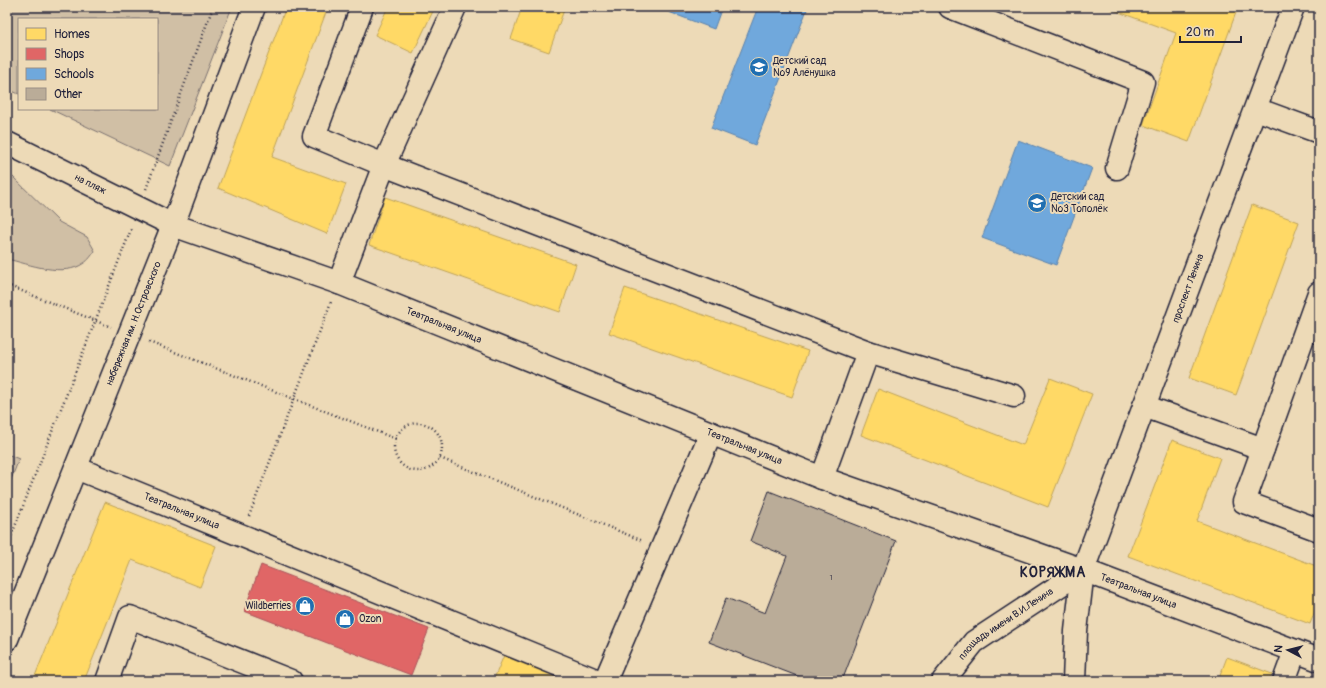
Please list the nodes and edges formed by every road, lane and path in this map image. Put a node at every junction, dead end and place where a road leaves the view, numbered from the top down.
1 (213, 7) edge
2 (254, 7) edge
3 (362, 7) edge
4 (455, 7) edge
5 (950, 7) edge
6 (1294, 7) edge
7 (975, 12) edge
8 (1256, 108) junction
9 (1319, 132) edge
10 (7, 143) edge
11 (384, 165) junction
12 (1117, 168) dead end
13 (139, 208) junction
14 (173, 225) junction
15 (339, 283) junction
16 (7, 285) edge
17 (1319, 294) edge
18 (95, 320) junction
19 (129, 334) junction
20 (868, 352) junction
21 (1014, 396) dead end
22 (294, 399) junction
23 (1144, 406) junction
24 (711, 433) junction
25 (396, 439) junction
26 (1263, 448) junction
27 (440, 458) junction
28 (76, 468) junction
29 (822, 478) junction
30 (1319, 530) edge
31 (242, 535) junction
32 (7, 548) edge
33 (662, 548) junction
34 (1083, 570) junction
35 (7, 639) edge
36 (1295, 650) junction
37 (1319, 660) edge
38 (107, 681) edge
39 (291, 681) edge
40 (598, 681) edge
41 (605, 681) edge
42 (944, 681) edge
43 (1074, 681) edge
44 (1284, 681) edge

1 - 13 path
2 - 14 street, набережная им. Н.Островского
3 - 11 street
4 - 11 street
5 - 7 street
6 - 8 street, проспект Ленина
7 - 12 street
8 - 9 street
8 - 23 street, проспект Ленина
10 - 13 street, на пляж
11 - 15 street
11 - 20 street
13 - 14 street, на пляж
13 - 18 path
14 - 15 street, Театральная улица
14 - 19 street, набережная им. Н.Островского
15 - 22 path
15 - 24 street, Театральная улица
16 - 18 path
17 - 26 street
18 - 19 path
18 - 32 path
19 - 22 path
19 - 28 street, набережная им. Н.Островского
20 - 21 street
20 - 29 street
22 - 25 path
22 - 31 path
23 - 26 street
23 - 34 street, проспект Ленина
24 - 29 street, Театральная улица
24 - 33 street
25 - 27 path
25 - 27 path
26 - 30 street
27 - 33 path
28 - 31 street, Театральная улица
28 - 35 street, набережная им. Н.Островского
29 - 34 street, Театральная улица
31 - 40 street, Театральная улица
33 - 41 street
34 - 36 street, Театральная улица
34 - 42 street, площадь имени В.И.Ленина
34 - 43 street
36 - 37 street, Театральная улица
36 - 44 street
38 - 39 street

